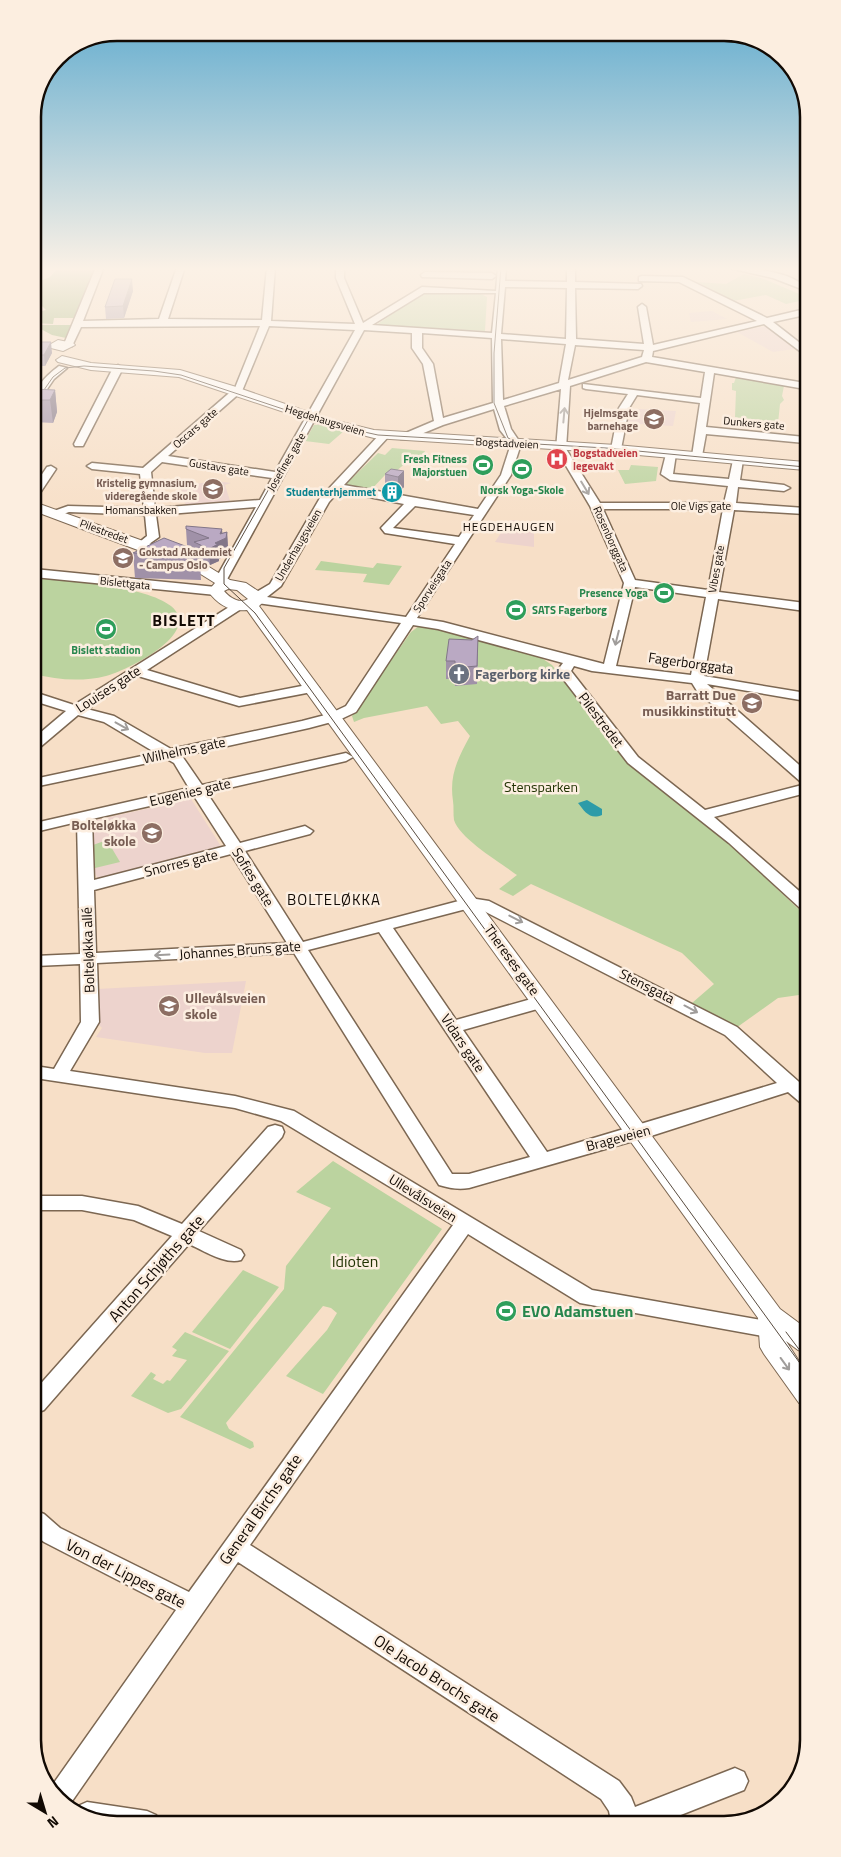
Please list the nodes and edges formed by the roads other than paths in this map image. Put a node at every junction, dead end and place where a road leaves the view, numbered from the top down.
1 (58, 354) edge
2 (253, 354) edge
3 (347, 354) edge
4 (421, 354) edge
5 (497, 354) edge
6 (568, 354) edge
7 (651, 354) edge
8 (651, 359) junction
9 (61, 364) junction
10 (118, 368) junction
11 (710, 370) junction
12 (564, 384) junction
13 (800, 385) edge
14 (586, 386) dead end
15 (41, 391) edge
16 (237, 392) junction
17 (634, 392) junction
18 (704, 401) junction
19 (496, 405) junction
20 (312, 417) junction
21 (439, 423) junction
22 (701, 430) junction
23 (387, 436) junction
24 (405, 437) junction
25 (800, 440) edge
26 (79, 444) dead end
27 (516, 444) junction
28 (376, 445) joint
29 (561, 446) junction
30 (616, 448) junction
31 (671, 454) junction
32 (697, 456) junction
33 (159, 458) junction
34 (738, 460) junction
35 (92, 466) dead end
36 (800, 466) edge
37 (51, 468) dead end
38 (145, 471) junction
39 (278, 476) junction
40 (41, 483) edge
41 (732, 484) junction
42 (336, 487) junction
43 (784, 488) dead end
44 (412, 502) junction
45 (262, 503) junction
46 (596, 506) junction
47 (728, 506) junction
48 (41, 509) edge
49 (800, 511) edge
50 (149, 512) junction
51 (480, 513) junction
52 (55, 514) junction
53 (460, 541) junction
54 (142, 545) junction
55 (132, 571) dead end
56 (41, 573) edge
57 (114, 582) junction
58 (630, 583) junction
59 (221, 585) junction
60 (712, 594) junction
61 (250, 602) junction
62 (800, 605) edge
63 (409, 620) junction
64 (572, 660) junction
65 (609, 669) junction
66 (136, 671) junction
67 (697, 679) junction
68 (312, 688) junction
69 (800, 696) edge
70 (41, 698) edge
71 (76, 710) junction
72 (334, 717) junction
73 (41, 739) edge
74 (169, 753) junction
75 (346, 758) dead end
76 (800, 774) edge
77 (41, 780) edge
78 (198, 790) junction
79 (800, 790) edge
80 (704, 815) junction
81 (84, 817) junction
82 (41, 826) edge
83 (305, 831) dead end
84 (236, 849) junction
85 (86, 887) junction
86 (800, 899) edge
87 (470, 903) junction
88 (383, 926) junction
89 (298, 948) junction
90 (88, 959) junction
91 (41, 961) edge
92 (542, 1002) junction
93 (452, 1027) junction
94 (41, 1073) edge
95 (59, 1076) junction
96 (790, 1085) junction
97 (800, 1093) edge
98 (275, 1132) dead end
99 (637, 1132) junction
100 (542, 1159) junction
101 (446, 1180) joint
102 (41, 1203) edge
103 (465, 1224) junction
104 (187, 1233) junction
105 (234, 1255) dead end
106 (790, 1332) edge
107 (800, 1384) edge
108 (41, 1398) edge
109 (41, 1525) edge
110 (234, 1547) junction
111 (192, 1606) junction
112 (735, 1781) dead end
113 (67, 1787) edge
114 (623, 1816) edge
115 (646, 1816) edge

1 - 9 main road
2 - 16 street, Oscars gate
3 - 20 street, Josefines gate
4 - 21 street
5 - 19 street
6 - 12 street
7 - 8 street
8 - 11 street
8 - 12 street
9 - 10 main road, Hegdehaugsveien
9 - 15 street
10 - 16 main road, Hegdehaugsveien
10 - 26 street
11 - 13 street
11 - 18 street
12 - 19 street
29 -> 12 street
14 - 17 street
16 - 20 main road, Hegdehaugsveien
16 - 33 street, Oscars gate
17 - 18 street
17 - 30 street
18 - 22 street
19 - 21 street
19 - 27 street
20 - 23 main road, Hegdehaugsveien
20 - 39 street, Josefines gate
21 - 24 street
22 - 25 street, Dunkers gate
22 - 32 street
23 - 24 main road, Bogstadveien
23 - 28 street, Underhaugsveien
24 - 27 main road, Bogstadveien
27 - 29 main road, Bogstadveien
27 - 51 street, Sporveisgata
28 - 42 street, Underhaugsveien
29 - 30 main road, Bogstadveien
29 -> 46 street, Rosenborggata
30 - 31 main road, Bogstadveien
31 - 32 main road, Bogstadveien
31 - 41 street
32 - 34 main road, Bogstadveien
33 - 38 street, Oscars gate
33 - 39 street, Gustavs gate
34 - 36 main road, Bogstadveien
34 - 41 street, Vibes gate
35 - 38 street
37 - 40 street
38 - 50 street
39 - 45 street, Josefines gate
41 - 43 street
41 - 47 street, Vibes gate
42 - 44 street
42 - 61 street, Underhaugsveien
44 - 51 street
44 - 53 street
45 - 50 street, Homansbakken
45 - 59 street, Josefines gate
46 - 47 street, Ole Vigs gate
46 - 58 street, Rosenborggata
47 - 49 street, Ole Vigs gate
47 - 60 street, Vibes gate
48 - 52 main road, Pilestredet
50 - 52 street, Homansbakken
50 - 54 street
51 - 53 street, Sporveisgata
52 - 54 main road, Pilestredet
53 - 63 street, Sporveisgata
54 - 59 main road, Pilestredet
55 - 57 street
56 - 57 street, Bislettgata
57 - 59 street, Bislettgata
58 - 60 street
58 -> 65 street, Rosenborggata
59 - 61 main road
59 - 61 main road
60 - 62 street
60 - 67 street, Vibes gate
61 - 63 street
61 - 66 street, Louises gate
61 - 68 main road, Thereses gate
63 - 64 street
63 - 72 street, Sporveisgata
64 - 65 street, Fagerborggata
64 - 80 street, Pilestredet
65 - 67 street, Fagerborggata
66 - 68 street
66 - 71 street, Louises gate
67 - 69 street, Fagerborggata
67 - 76 street
68 - 72 main road, Thereses gate
70 - 71 street, Sofies gate
71 - 73 street, Louises gate
71 -> 74 street, Sofies gate
72 - 74 street, Wilhelms gate
72 - 87 main road, Thereses gate
74 - 77 street, Wilhelms gate
74 - 78 street, Sofies gate
75 - 78 street, Eugenies gate
78 - 81 street, Eugenies gate
78 - 84 street, Sofies gate
79 - 80 street
80 - 86 street, Pilestredet
81 - 82 street, Eugenies gate
81 - 85 street, Bolteløkka allé
83 - 84 street, Snorres gate
84 - 85 street, Snorres gate
84 - 89 street, Sofies gate
85 - 90 street, Bolteløkka allé
87 - 88 street, Johannes Bruns gate
87 - 92 main road, Thereses gate
87 -> 96 street, Stensgata
88 - 89 street, Johannes Bruns gate
88 - 93 street, Vidars gate
89 -> 90 street, Johannes Bruns gate
89 - 101 street, Sofies gate
90 - 91 street, Johannes Bruns gate
90 - 95 street, Bolteløkka allé
92 - 93 street
92 - 99 main road, Thereses gate
93 - 100 street, Vidars gate
94 - 95 street, Ullevålsveien
95 - 103 street, Ullevålsveien
96 - 97 street, Stensgata
96 - 99 street, Brageveien
98 - 104 street, Anton Schjøths gate
99 - 100 street, Brageveien
99 - 106 main road, Thereses gate
100 - 101 street, Brageveien
102 - 104 street
103 - 106 street, Ullevålsveien
103 - 110 street, General Birchs gate
104 - 105 street
104 - 108 street, Anton Schjøths gate
106 -> 107 main road, Thereses gate
109 - 111 street, Von der Lippes gate
110 - 111 street, General Birchs gate
110 - 114 street, Ole Jacob Brochs gate
111 - 113 street, General Birchs gate
112 - 115 street

